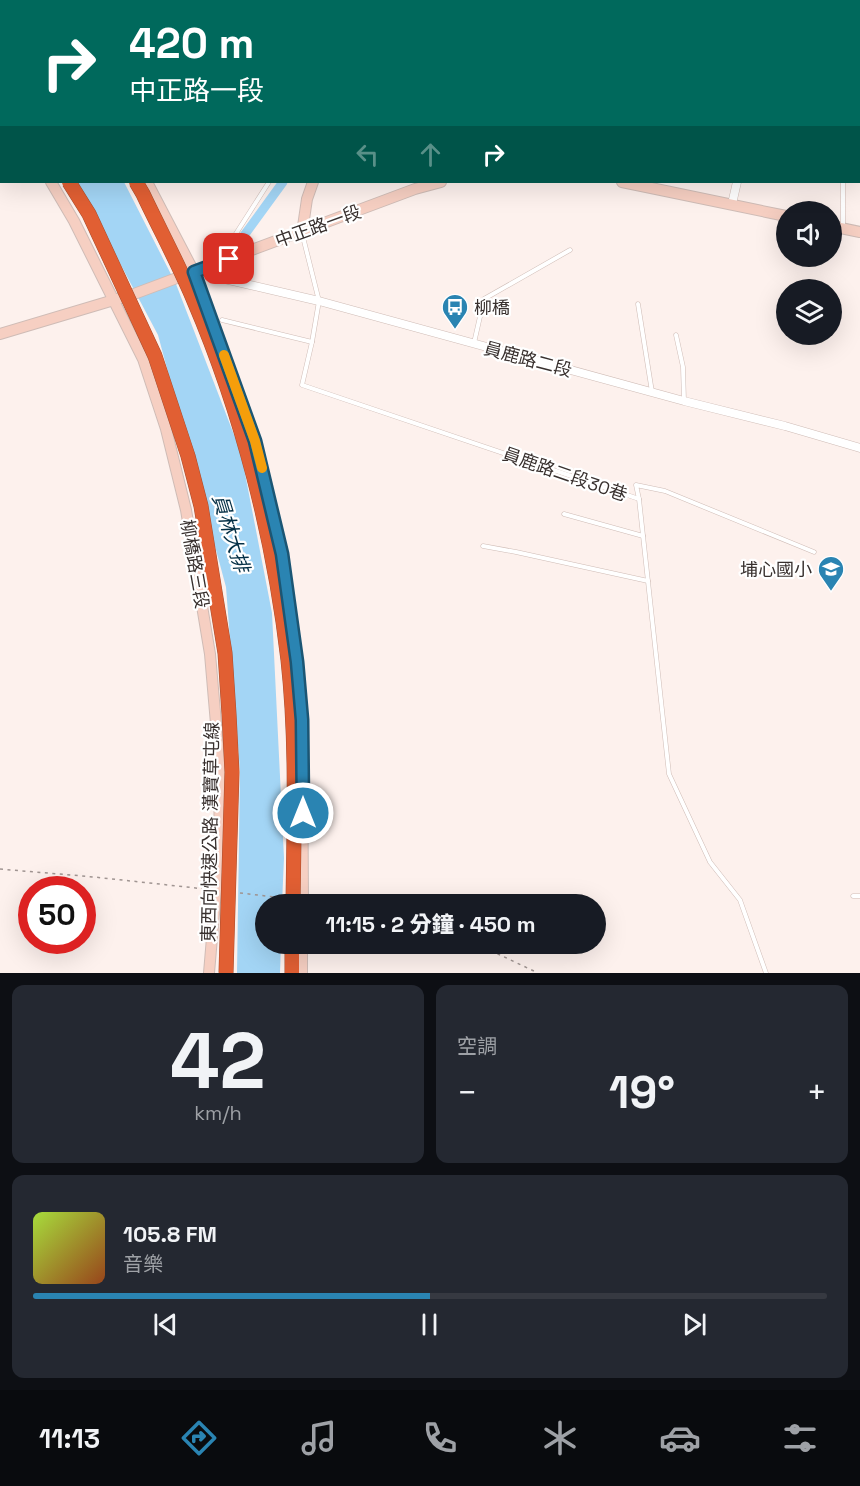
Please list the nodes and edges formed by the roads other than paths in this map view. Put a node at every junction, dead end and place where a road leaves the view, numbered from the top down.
1 (52, 183) edge
2 (70, 183) edge
3 (137, 183) edge
4 (148, 183) edge
5 (267, 183) edge
6 (313, 183) edge
7 (432, 183) edge
8 (627, 183) edge
9 (737, 183) edge
10 (843, 183) edge
11 (414, 185) edge
12 (732, 204) junction
13 (776, 214) edge
14 (843, 228) joint
15 (860, 232) edge
16 (302, 233) junction
17 (570, 250) dead end
18 (218, 263) junction
19 (194, 272) junction
20 (114, 301) junction
21 (319, 302) junction
22 (638, 304) dead end
23 (222, 320) dead end
24 (0, 334) edge
25 (676, 335) dead end
26 (312, 342) junction
27 (473, 344) junction
28 (652, 392) junction
29 (684, 401) junction
30 (860, 448) edge
31 (639, 499) junction
32 (564, 514) dead end
33 (643, 536) junction
34 (483, 546) dead end
35 (814, 552) dead end
36 (648, 581) junction
37 (297, 894) edge
38 (297, 894) edge
39 (853, 896) dead end
40 (860, 896) edge
41 (292, 954) edge
42 (302, 954) edge
43 (209, 973) edge
44 (226, 973) edge
45 (292, 973) edge
46 (302, 973) edge
47 (766, 973) edge

1 - 20 main road, 柳橋路三段
2 - 44 highway, 東西向快速公路 漢寶草屯線, bridge
3 - 37 highway, bridge
4 - 19 main road
5 - 18 lane
6 - 16 main road
7 - 11 main road, 中正路一段
8 - 12 main road
9 - 12 street
10 - 14 lane
11 - 16 main road, 中正路一段
12 - 13 main road
14 - 15 main road
16 - 18 main road, 中正路一段
16 - 21 lane, 員鹿路二段30巷
17 - 27 lane
18 - 19 main road, 中正路一段
19 - 20 main road, 中正路一段
19 - 21 street, 員鹿路二段
19 - 38 main road
20 - 24 main road, 中正路一段
20 - 43 main road, 柳橋路三段
21 - 26 lane, 員鹿路二段30巷
21 - 27 street, 員鹿路二段
22 - 28 lane
23 - 26 lane
25 - 29 lane
26 - 31 lane, 員鹿路二段30巷
27 - 28 street, 員鹿路二段
28 - 29 street, 員鹿路二段
29 - 30 street, 員鹿路二段
31 - 33 lane, 員鹿路二段30巷
31 - 35 lane
32 - 33 lane
33 - 36 lane, 員鹿路二段30巷
34 - 36 lane
36 - 47 lane, 員鹿路二段30巷
39 - 40 lane
41 - 45 highway
42 - 46 main road

